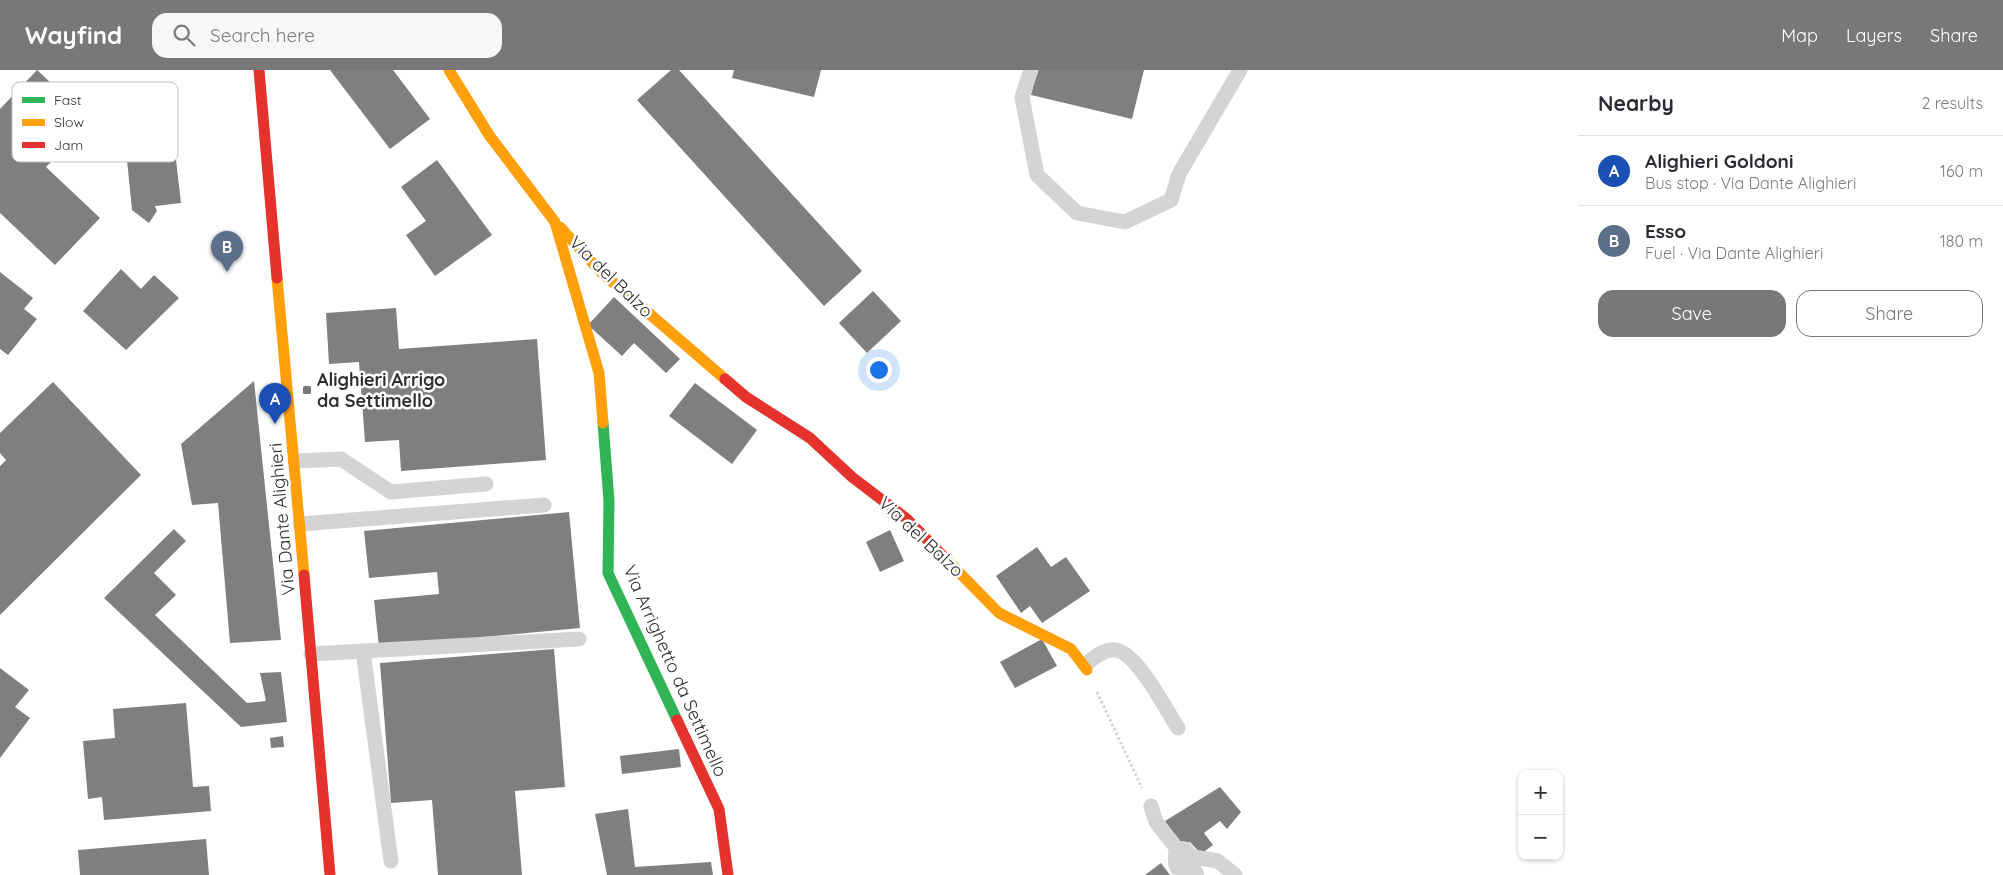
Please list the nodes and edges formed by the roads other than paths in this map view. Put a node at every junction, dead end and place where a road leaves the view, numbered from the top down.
1 (259, 70) edge
2 (449, 70) edge
3 (1031, 70) edge
4 (1240, 70) edge
5 (555, 222) junction
6 (295, 461) junction
7 (486, 484) dead end
8 (544, 505) dead end
9 (300, 524) junction
10 (579, 639) dead end
11 (363, 651) junction
12 (311, 654) junction
13 (1086, 668) joint
14 (1178, 728) dead end
15 (1151, 806) road end
16 (390, 861) dead end
17 (1186, 865) edge
18 (330, 875) edge
19 (728, 875) edge
20 (1235, 875) edge

1 - 6 street, Via Dante Alighieri
2 - 5 street, Via Arrighetto da Settimello
3 - 4 lane
5 - 13 street, Via del Balzo
5 - 19 street, Via Arrighetto da Settimello
6 - 7 lane
6 - 9 street, Via Dante Alighieri
8 - 9 lane
9 - 12 street, Via Dante Alighieri
10 - 11 lane
11 - 12 lane
11 - 16 lane
12 - 18 street, Via Dante Alighieri
13 - 14 lane
15 - 17 lane
17 - 20 lane

